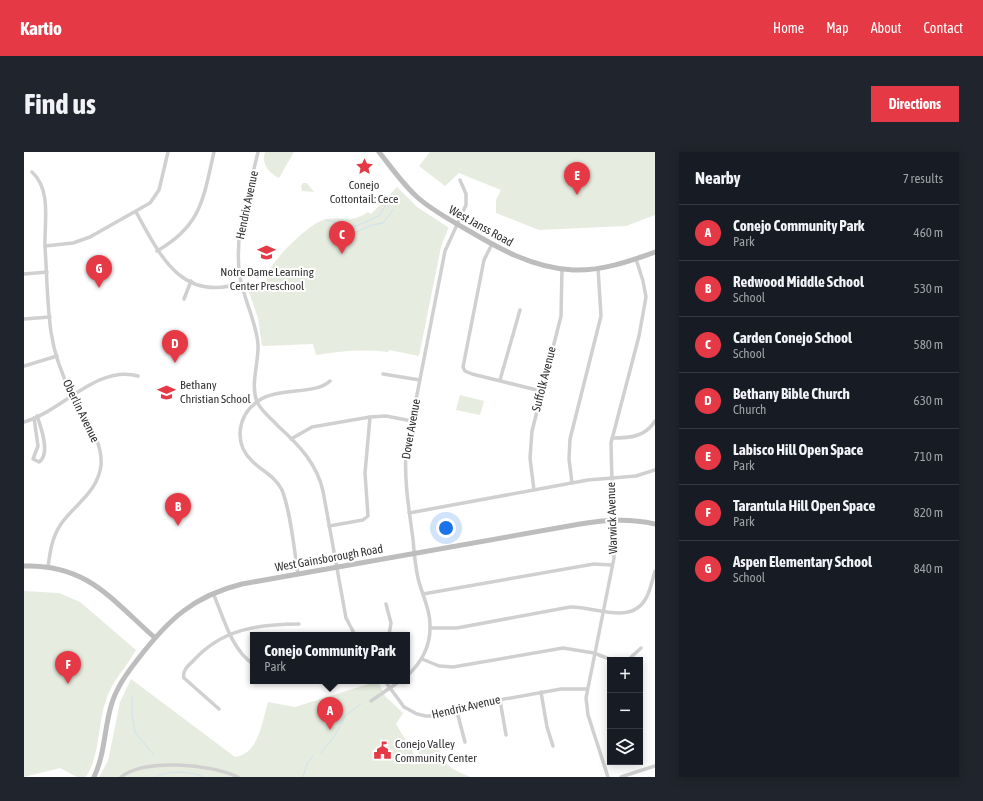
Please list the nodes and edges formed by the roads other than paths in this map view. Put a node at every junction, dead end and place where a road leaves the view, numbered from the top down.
1 (168, 152) edge
2 (214, 152) edge
3 (258, 152) edge
4 (379, 152) edge
5 (32, 172) dead end
6 (460, 180) dead end
7 (136, 212) junction
8 (458, 224) junction
9 (492, 244) junction
10 (45, 246) junction
11 (157, 251) junction
12 (655, 252) edge
13 (636, 259) junction
14 (598, 268) junction
15 (562, 269) junction
16 (47, 272) junction
17 (24, 274) edge
18 (191, 281) junction
19 (241, 283) junction
20 (184, 299) dead end
21 (520, 310) dead end
22 (50, 317) junction
23 (24, 319) edge
24 (57, 356) junction
25 (24, 366) edge
26 (383, 374) dead end
27 (138, 376) dead end
28 (420, 380) junction
29 (500, 380) junction
30 (330, 381) dead end
31 (541, 391) junction
32 (73, 396) junction
33 (257, 401) junction
34 (35, 417) junction
35 (370, 417) junction
36 (412, 421) junction
37 (655, 421) edge
38 (24, 422) edge
39 (612, 438) junction
40 (291, 439) junction
41 (655, 470) edge
42 (611, 478) junction
43 (572, 483) junction
44 (534, 490) junction
45 (409, 513) junction
46 (613, 520) junction
47 (655, 524) edge
48 (329, 526) junction
49 (414, 554) junction
50 (24, 566) edge
51 (612, 566) junction
52 (48, 567) junction
53 (337, 567) junction
54 (655, 570) edge
55 (298, 574) junction
56 (213, 593) junction
57 (423, 594) junction
58 (386, 604) dead end
59 (603, 612) junction
60 (299, 624) dead end
61 (430, 628) junction
62 (353, 632) edge
63 (390, 632) edge
64 (230, 633) junction
65 (156, 636) junction
66 (641, 648) dead end
67 (594, 654) junction
68 (631, 657) edge
69 (607, 658) edge
70 (422, 659) junction
71 (250, 661) edge
72 (410, 673) edge
73 (386, 684) edge
74 (395, 684) edge
75 (389, 688) junction
76 (587, 690) junction
77 (541, 692) junction
78 (371, 700) dead end
79 (500, 700) junction
80 (456, 708) junction
81 (219, 709) dead end
82 (506, 735) dead end
83 (465, 742) dead end
84 (553, 746) dead end
85 (655, 766) edge
86 (94, 777) edge
87 (121, 777) edge
88 (238, 777) edge
89 (608, 777) edge
90 (621, 777) edge

1 - 7 street
2 - 11 street
3 - 19 street, Hendrix Avenue
4 - 8 street, West Janss Road
5 - 10 street, Oberlin Avenue
6 - 8 street, Dover Avenue
7 - 10 street
7 - 11 street
8 - 9 street, West Janss Road
8 - 28 street, Dover Avenue
9 - 15 street, West Janss Road
9 - 29 street
10 - 16 street, Oberlin Avenue
11 - 18 street
12 - 13 street, West Janss Road
13 - 14 street, West Janss Road
13 - 39 street, Warwick Avenue
14 - 15 street, West Janss Road
14 - 43 street
15 - 31 street, Suffolk Avenue
16 - 17 street
16 - 22 street, Oberlin Avenue
18 - 19 street
18 - 20 street
19 - 33 street, Hendrix Avenue
21 - 29 street
22 - 23 street
22 - 24 street, Oberlin Avenue
24 - 25 street
24 - 32 street, Oberlin Avenue
26 - 28 street
27 - 32 street
28 - 36 street, Dover Avenue
29 - 31 street
30 - 33 street
31 - 44 street, Suffolk Avenue
32 - 34 street
32 - 52 street, Oberlin Avenue
33 - 40 street
33 - 55 street
34 - 34 street
34 - 38 street
35 - 36 street
35 - 40 street
35 - 48 street
36 - 45 street, Dover Avenue
37 - 39 street
39 - 42 street, Warwick Avenue
40 - 48 street
41 - 42 street
42 - 43 street
42 - 46 street, Warwick Avenue
43 - 44 street
44 - 45 street
45 - 49 street, Dover Avenue
46 - 47 street, West Gainsborough Road
46 - 49 street, West Gainsborough Road
46 - 51 street, Warwick Avenue
48 - 53 street
49 - 53 street, West Gainsborough Road
49 - 57 street, Dover Avenue
50 - 52 street
51 - 57 street
51 - 59 street, Warwick Avenue
52 - 65 street
53 - 55 street, West Gainsborough Road
53 - 62 street
54 - 59 street
55 - 56 street, West Gainsborough Road
56 - 64 street
56 - 65 street, West Gainsborough Road
57 - 61 street, Dover Avenue
58 - 63 street
59 - 61 street
59 - 67 street, Warwick Avenue
60 - 64 street
61 - 70 street, Dover Avenue
64 - 71 street
64 - 81 street
65 - 86 street, West Gainsborough Road
66 - 68 street
67 - 69 street
67 - 70 street
67 - 76 street, Warwick Avenue
70 - 72 street, Dover Avenue
73 - 75 street, Hendrix Avenue
74 - 75 street
75 - 78 street
75 - 80 street, Hendrix Avenue
76 - 77 street, Hendrix Avenue
76 - 89 street, Warwick Avenue
77 - 79 street, Hendrix Avenue
77 - 84 street
79 - 80 street, Hendrix Avenue
79 - 82 street
80 - 83 street
85 - 90 street
87 - 88 street

